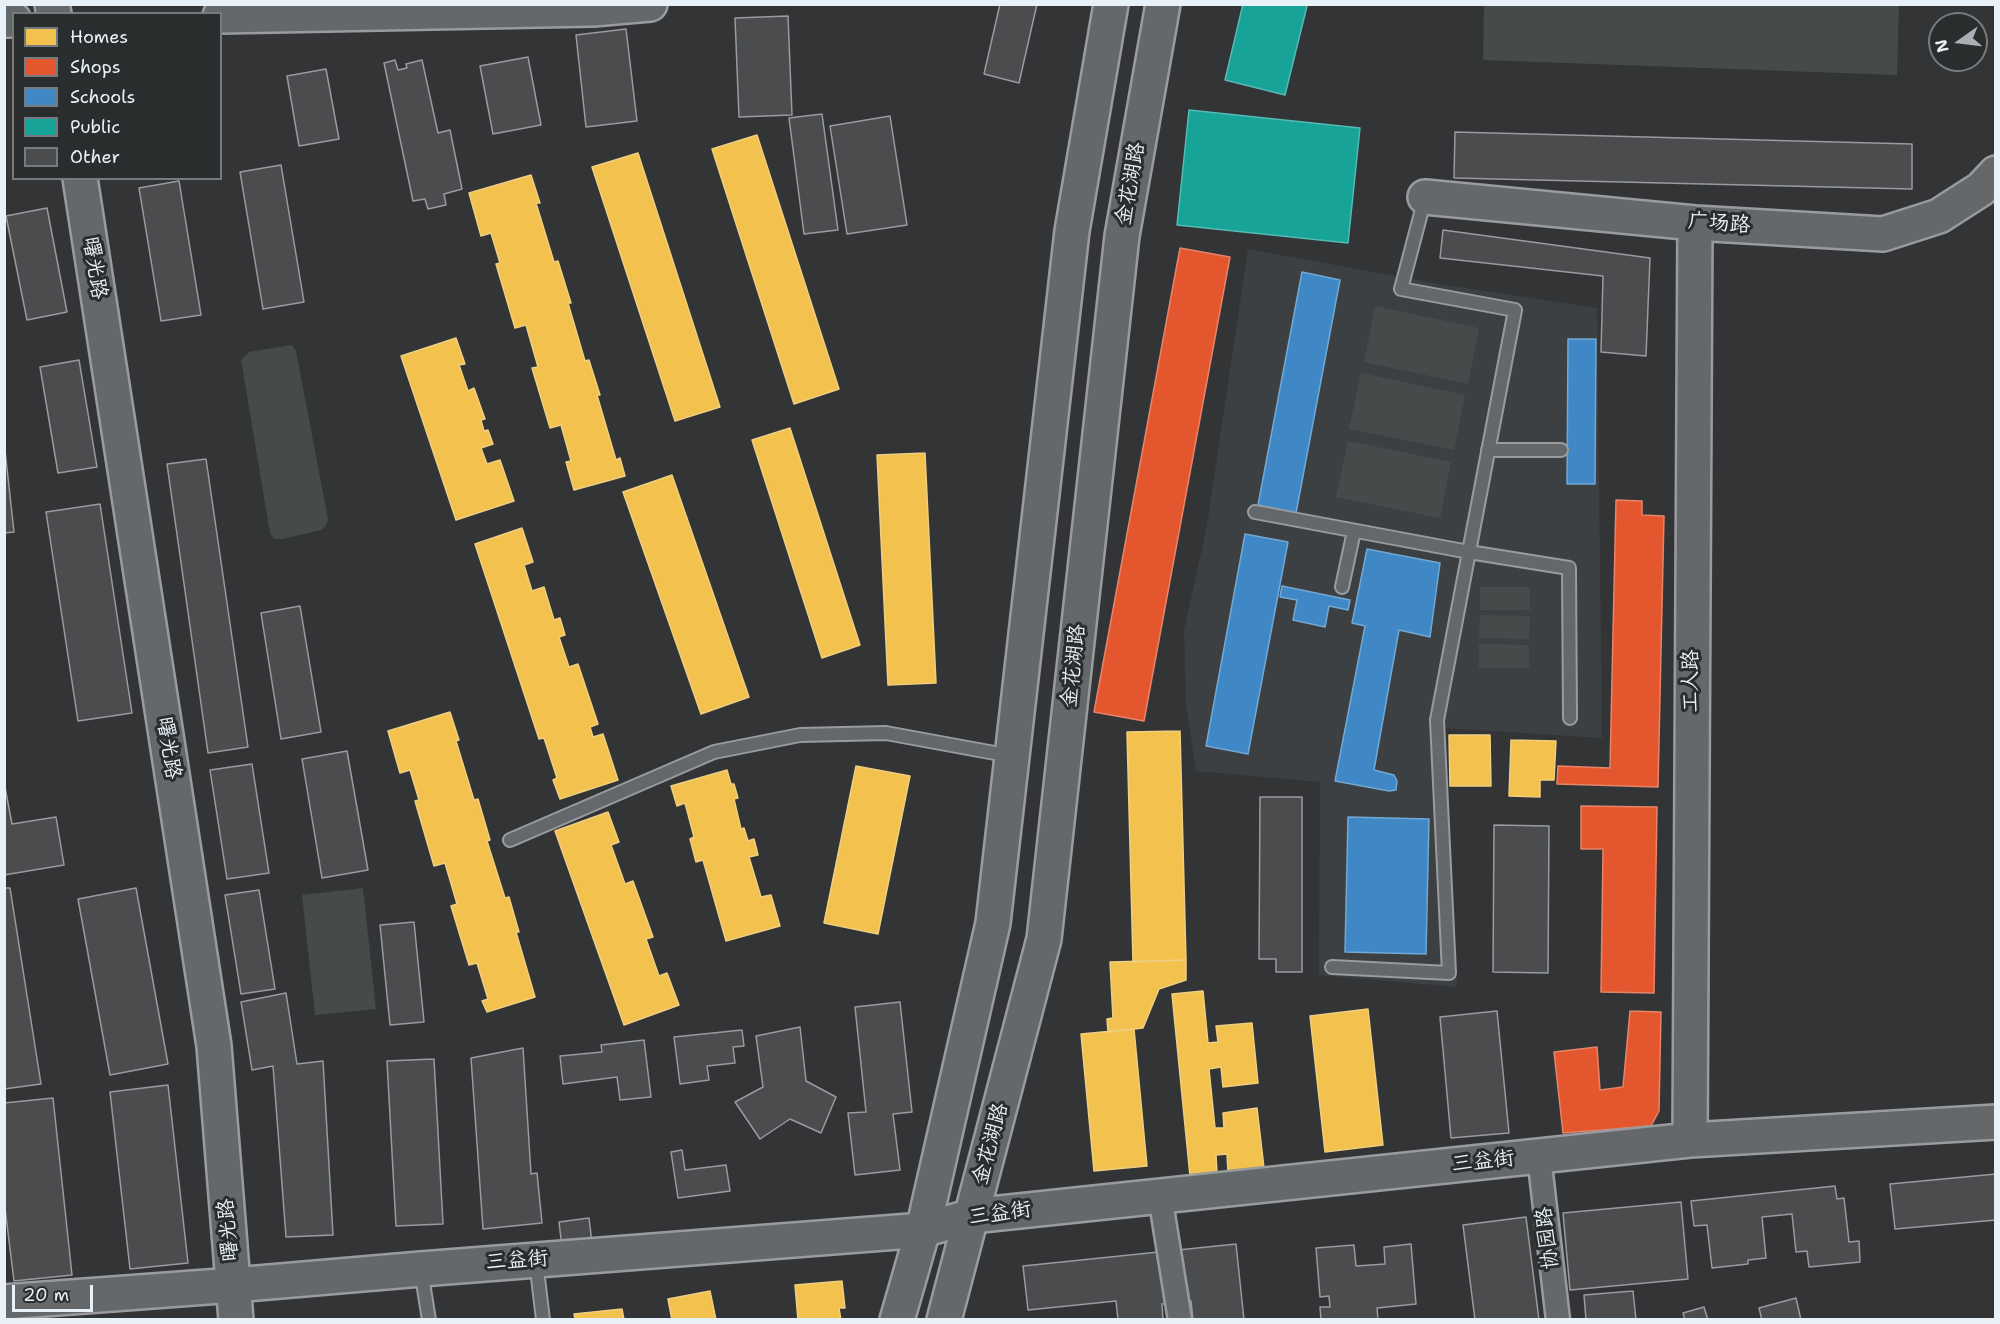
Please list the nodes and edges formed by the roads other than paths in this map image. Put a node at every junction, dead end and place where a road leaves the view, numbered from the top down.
1 (650, 4) edge
2 (1111, 4) edge
3 (1163, 4) edge
4 (588, 7) edge
5 (222, 16) edge
6 (1995, 173) edge
7 (80, 180) edge
8 (1425, 197) joint
9 (1695, 223) junction
10 (1488, 450) junction
11 (1561, 450) dead end
12 (1255, 512) dead end
13 (1354, 531) junction
14 (1469, 552) junction
15 (1342, 587) dead end
16 (1570, 718) dead end
17 (1012, 756) junction
18 (510, 840) dead end
19 (1332, 967) dead end
20 (1995, 1122) edge
21 (1690, 1140) junction
22 (1539, 1156) junction
23 (1160, 1196) junction
24 (972, 1216) junction
25 (923, 1230) junction
26 (536, 1260) junction
27 (421, 1269) junction
28 (234, 1286) junction
29 (18, 1307) edge
30 (236, 1320) edge
31 (429, 1320) edge
32 (543, 1320) edge
33 (897, 1320) edge
34 (944, 1320) edge
35 (1180, 1320) edge
36 (1558, 1320) edge

1 - 4 street
2 - 17 street
3 - 24 street, 金花湖路
4 - 5 street
6 - 9 street, 广场路
7 - 28 street, 曙光路
8 - 9 street, 广场路
8 - 10 lane
9 - 21 street, 工人路
10 - 11 lane
10 - 14 lane
12 - 13 lane
13 - 14 lane
13 - 15 lane
14 - 16 lane
14 - 19 lane
17 - 18 lane
17 - 25 street
20 - 21 street, 三益街
21 - 22 street, 三益街
22 - 23 street, 三益街
22 - 36 street, 协园路
23 - 24 street, 三益街
23 - 35 street
24 - 25 street, 三益街
24 - 34 street, 金花湖路
25 - 26 street, 三益街
25 - 33 street
26 - 27 street, 三益街
26 - 32 lane
27 - 28 street, 三益街
27 - 31 lane
28 - 29 street, 三益街
28 - 30 street, 曙光路

